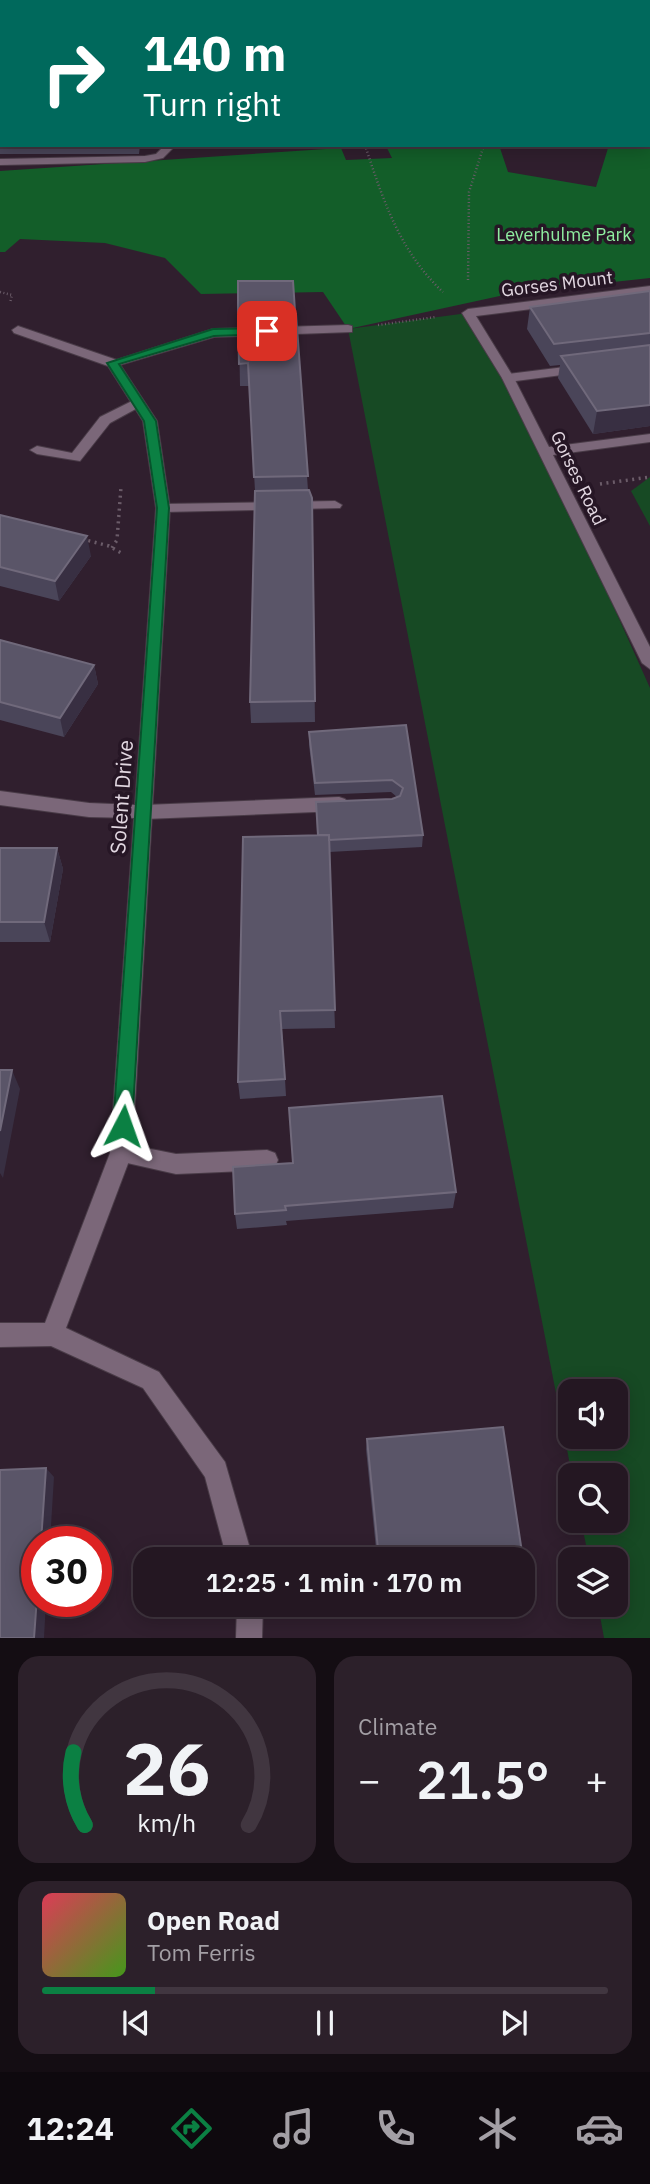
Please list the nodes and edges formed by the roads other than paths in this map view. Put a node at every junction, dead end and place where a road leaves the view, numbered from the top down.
1 (169, 147) edge
2 (0, 162) edge
3 (650, 290) edge
4 (468, 313) joint
5 (348, 329) road end
6 (18, 330) dead end
7 (113, 363) junction
8 (598, 366) edge
9 (508, 378) junction
10 (138, 402) junction
11 (650, 438) edge
12 (37, 450) dead end
13 (545, 452) junction
14 (335, 505) dead end
15 (163, 508) junction
16 (650, 663) edge
17 (0, 798) edge
18 (350, 803) edge
19 (145, 812) junction
20 (121, 1153) junction
21 (267, 1160) dead end
22 (52, 1334) junction
23 (0, 1335) edge
24 (237, 1547) edge
25 (250, 1617) edge
26 (249, 1638) edge

1 - 2 street
3 - 4 street, Gorses Mount
4 - 9 street, Gorses Road
5 - 7 street
6 - 7 street
7 - 10 street, Solent Drive
8 - 9 street
9 - 13 street, Gorses Road
10 - 12 street
10 - 15 street, Solent Drive
11 - 13 street
13 - 16 street, Gorses Road
14 - 15 street
15 - 19 street, Solent Drive
17 - 19 street
18 - 19 street
19 - 20 street, Solent Drive
20 - 21 street
20 - 22 street, Solent Drive
22 - 23 street
22 - 24 street
25 - 26 street

